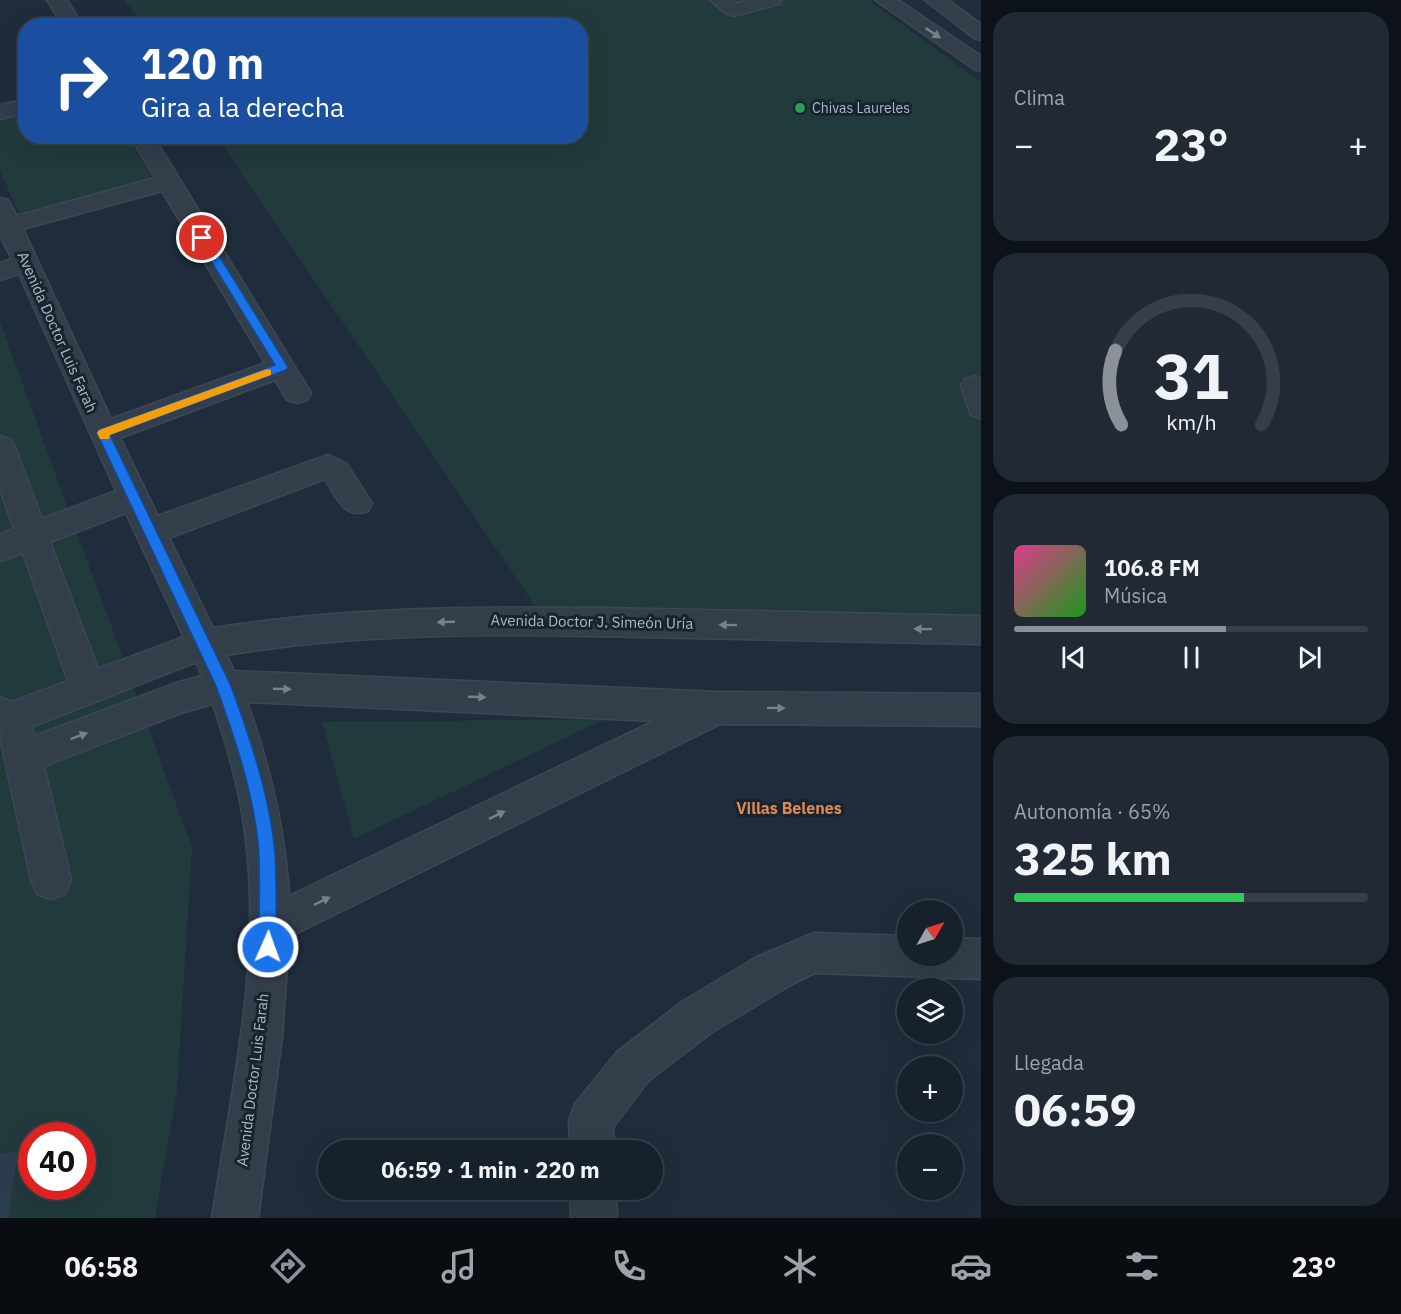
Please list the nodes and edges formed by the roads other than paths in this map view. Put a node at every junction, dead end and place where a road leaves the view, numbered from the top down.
1 (57, 0) edge
2 (720, 0) edge
3 (772, 0) edge
4 (885, 0) edge
5 (934, 0) edge
6 (68, 18) edge
7 (981, 34) edge
8 (981, 65) edge
9 (18, 107) edge
10 (0, 112) edge
11 (146, 144) edge
12 (168, 182) junction
13 (3, 219) edge
14 (26, 263) junction
15 (0, 272) edge
16 (282, 367) junction
17 (297, 393) dead end
18 (103, 433) junction
19 (0, 447) edge
20 (134, 497) junction
21 (357, 503) dead end
22 (151, 532) junction
23 (32, 536) junction
24 (0, 548) edge
25 (981, 630) edge
26 (204, 644) junction
27 (224, 686) junction
28 (88, 688) junction
29 (718, 708) junction
30 (981, 711) edge
31 (6, 716) edge
32 (24, 757) junction
33 (51, 880) dead end
34 (269, 926) junction
35 (981, 959) edge
36 (592, 1135) edge
37 (593, 1200) edge
38 (235, 1218) edge
39 (594, 1218) edge

1 - 6 street
2 - 3 street
4 -> 8 street
5 - 7 street
9 - 10 street
11 - 12 street
12 - 13 street
12 - 16 street
13 - 14 street, Avenida Doctor Luis Farah
14 - 15 street
14 - 18 street, Avenida Doctor Luis Farah
16 - 17 street
16 - 18 street
18 - 20 street, Avenida Doctor Luis Farah
19 - 23 street
20 - 22 street, Avenida Doctor Luis Farah
20 - 23 street
21 - 22 street
22 - 26 street, Avenida Doctor Luis Farah
23 - 24 street
23 - 28 street
25 -> 26 street, Avenida Doctor J. Simeón Uría
26 - 27 street, Avenida Doctor Luis Farah
26 - 28 street, Avenida Doctor J. Simeón Uría
27 -> 29 street
32 -> 27 street
27 - 34 street, Avenida Doctor Luis Farah
28 - 31 street, Avenida Doctor J. Simeón Uría
29 -> 30 street
34 -> 29 street
31 - 32 street
32 - 33 street
34 - 38 street, Avenida Doctor Luis Farah
35 - 36 street
37 - 39 street

